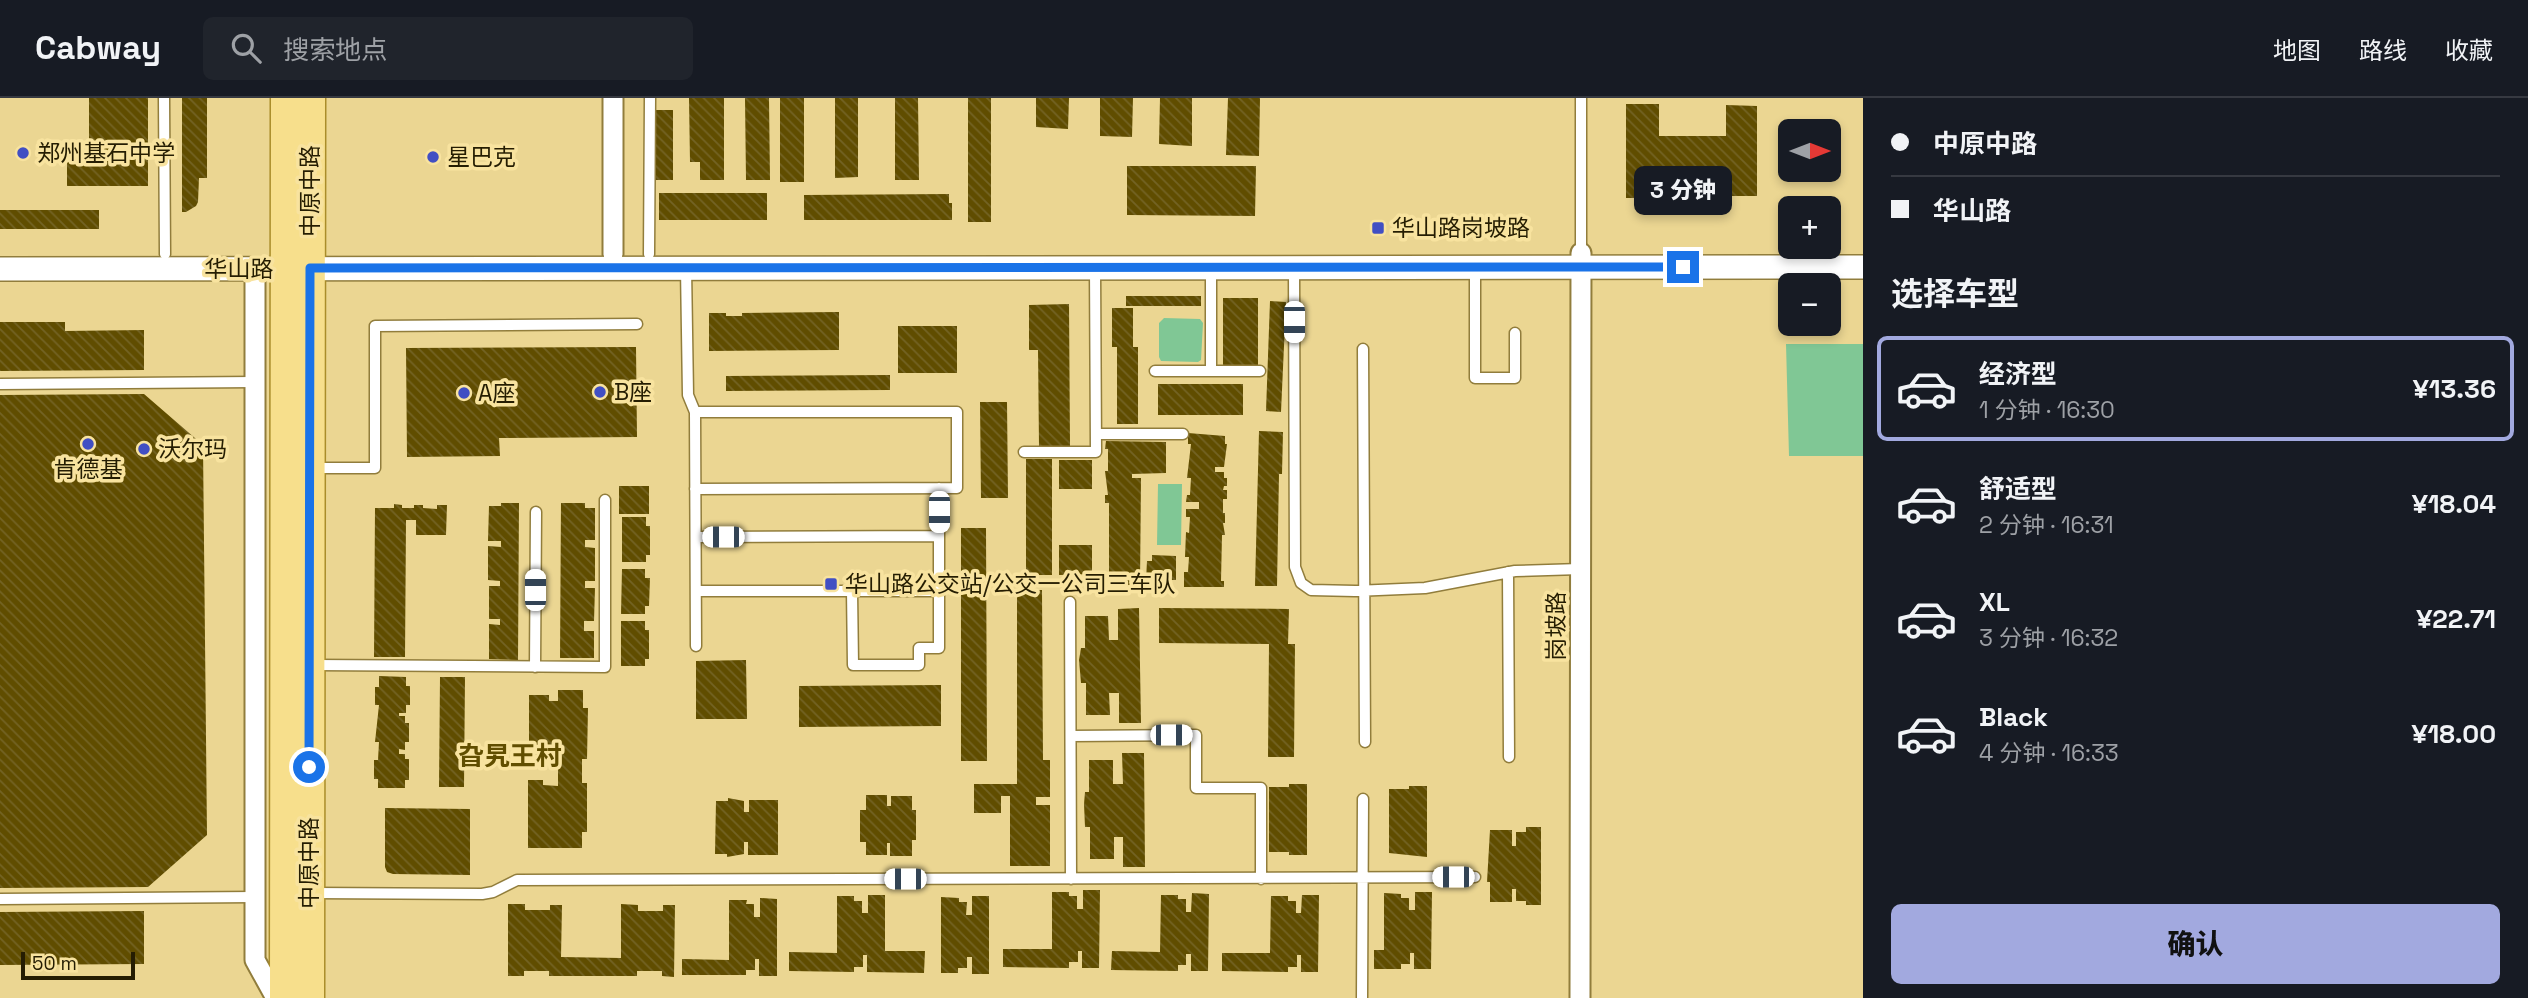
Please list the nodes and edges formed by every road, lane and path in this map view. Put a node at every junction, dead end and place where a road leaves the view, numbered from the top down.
1 (164, 98) edge
2 (286, 98) edge
3 (310, 98) edge
4 (613, 98) edge
5 (650, 98) edge
6 (1581, 98) edge
7 (1863, 253) edge
8 (165, 254) junction
9 (613, 254) junction
10 (649, 254) junction
11 (0, 255) edge
12 (1581, 260) junction
13 (298, 261) junction
14 (1294, 267) junction
15 (1475, 267) junction
16 (1863, 267) edge
17 (255, 268) junction
18 (686, 268) junction
19 (1095, 268) junction
20 (1211, 268) junction
21 (0, 269) edge
22 (637, 324) dead end
23 (1515, 333) dead end
24 (1363, 349) dead end
25 (1155, 371) dead end
26 (1211, 371) junction
27 (1260, 371) dead end
28 (255, 382) junction
29 (0, 384) edge
30 (695, 412) junction
31 (1096, 434) junction
32 (1183, 434) dead end
33 (1024, 452) dead end
34 (310, 468) junction
35 (939, 488) junction
36 (695, 489) junction
37 (605, 500) dead end
38 (536, 512) dead end
39 (939, 536) junction
40 (696, 537) junction
41 (1580, 569) junction
42 (1508, 572) junction
43 (852, 591) junction
44 (939, 591) junction
45 (1364, 591) junction
46 (696, 592) junction
47 (1070, 602) dead end
48 (696, 646) dead end
49 (310, 666) junction
50 (535, 667) junction
51 (1071, 736) junction
52 (1365, 742) dead end
53 (1509, 757) dead end
54 (1363, 799) dead end
55 (1475, 877) dead end
56 (1261, 878) junction
57 (1363, 878) junction
58 (1071, 879) junction
59 (309, 893) junction
60 (255, 897) junction
61 (0, 899) edge
62 (276, 998) edge
63 (285, 998) edge
64 (309, 998) edge
65 (1362, 998) edge
66 (1580, 998) edge

1 - 8 lane
2 - 13 main road, 中原中路
3 - 13 main road, 中原中路
4 - 9 street
5 - 10 lane
6 - 12 lane
7 - 12 street, 华山路
8 - 11 street, 华山路
8 - 13 street, 华山路
9 - 10 street, 华山路
9 - 13 street, 华山路
10 - 12 street, 华山路
12 - 15 street, 华山路
12 - 16 street, 华山路
12 - 41 street, 岗坡路
13 - 17 street, 华山路
13 - 18 street, 华山路
13 - 34 main road, 中原中路
13 - 63 main road, 中原中路
14 - 15 street, 华山路
14 - 20 street, 华山路
14 - 45 lane
15 - 23 lane
17 - 21 street, 华山路
17 - 28 street
18 - 19 street, 华山路
18 - 30 lane
19 - 20 street, 华山路
19 - 31 lane
20 - 26 lane
22 - 34 lane
24 - 45 lane
25 - 26 lane
26 - 27 lane
28 - 29 lane
28 - 60 street
30 - 35 lane
30 - 36 lane
31 - 32 lane
31 - 33 lane
34 - 49 main road, 中原中路
35 - 36 lane
35 - 39 lane
36 - 40 lane
37 - 50 lane
38 - 50 lane
39 - 40 lane
39 - 44 lane
40 - 46 lane
41 - 42 lane
41 - 66 street, 岗坡路
42 - 45 lane
42 - 53 lane
43 - 44 lane
43 - 44 lane
43 - 46 lane
45 - 52 lane
46 - 48 lane
47 - 51 lane
49 - 50 lane
49 - 59 main road, 中原中路
51 - 56 lane
51 - 58 lane
54 - 57 lane
55 - 57 lane
56 - 57 lane
56 - 58 lane
57 - 65 lane
58 - 59 lane
59 - 64 main road, 中原中路
60 - 61 lane
60 - 62 street

